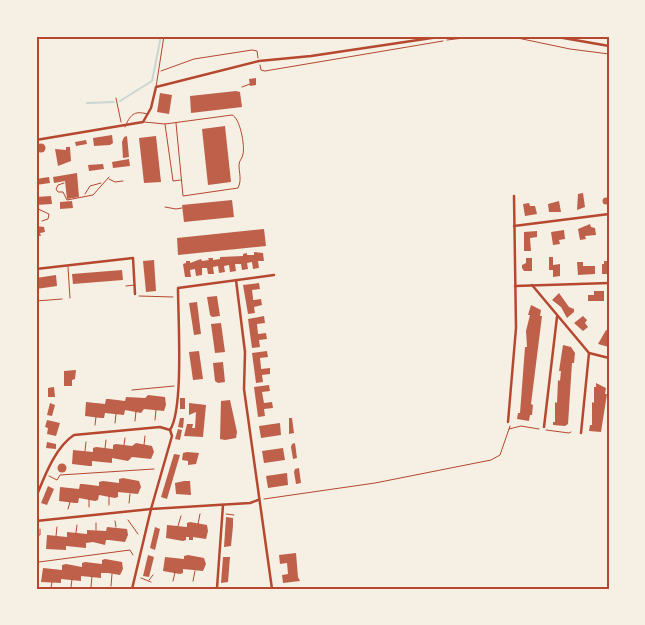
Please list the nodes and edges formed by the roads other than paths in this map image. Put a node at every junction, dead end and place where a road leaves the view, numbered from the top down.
1 (164, 36) edge
2 (445, 36) edge
3 (552, 36) edge
4 (609, 46) edge
5 (156, 87) junction
6 (148, 114) junction
7 (143, 122) junction
8 (176, 123) junction
9 (165, 124) junction
10 (123, 127) junction
11 (36, 140) edge
12 (182, 180) junction
13 (514, 196) dead end
14 (609, 214) edge
15 (514, 226) junction
16 (68, 267) junction
17 (36, 269) edge
18 (274, 275) dead end
19 (236, 280) junction
20 (609, 283) edge
21 (135, 285) junction
22 (532, 285) junction
23 (126, 286) dead end
24 (515, 286) junction
25 (137, 295) road end
26 (70, 298) dead end
27 (557, 317) junction
28 (589, 353) junction
29 (609, 358) edge
30 (510, 423) road end
31 (544, 427) dead end
32 (170, 430) junction
33 (581, 433) dead end
34 (36, 497) edge
35 (259, 500) junction
36 (223, 505) junction
37 (151, 509) junction
38 (36, 520) edge
39 (202, 588) edge
40 (132, 589) edge
41 (187, 589) edge
42 (272, 589) edge

1 - 5 lane
2 - 5 street
3 - 4 street
5 - 6 street
6 - 7 street
6 - 10 lane
7 - 9 lane
7 - 10 street
8 - 9 lane
8 - 12 lane
8 - 12 lane
9 - 12 lane
10 - 11 street
13 - 15 street
14 - 15 street
15 - 24 street
16 - 17 street
16 - 21 street
16 - 26 lane
18 - 19 street
19 - 32 street
19 - 35 street
20 - 22 street
21 - 23 lane
21 - 25 street
22 - 24 street
22 - 27 street
24 - 30 street
27 - 28 street
27 - 31 street
28 - 29 street
28 - 33 street
32 - 34 street
32 - 37 street
35 - 36 street
35 - 42 street
36 - 37 street
36 - 39 street
37 - 38 street
37 - 40 street
39 - 41 street

